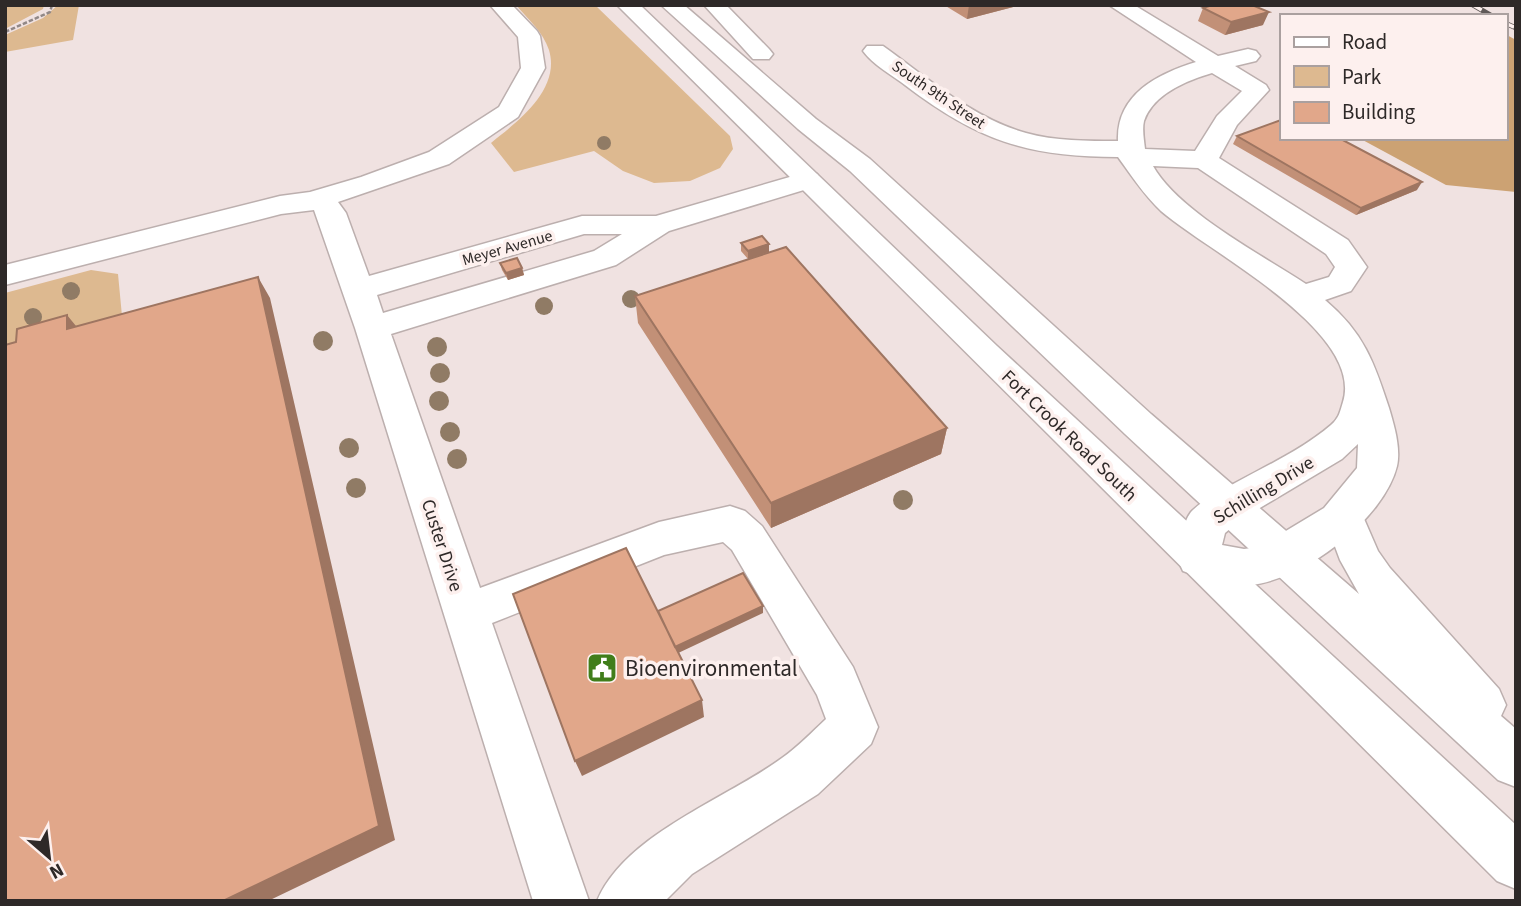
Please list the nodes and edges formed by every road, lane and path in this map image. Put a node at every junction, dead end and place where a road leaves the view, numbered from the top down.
1 (52, 5) edge
2 (500, 5) edge
3 (621, 5) edge
4 (627, 5) edge
5 (671, 5) edge
6 (714, 5) edge
7 (1119, 5) edge
8 (5, 32) edge
9 (665, 42) junction
10 (875, 51) dead end
11 (1248, 56) dead end
12 (1213, 64) junction
13 (1130, 153) junction
14 (1204, 160) junction
15 (860, 165) junction
16 (807, 180) junction
17 (313, 201) junction
18 (658, 225) junction
19 (5, 275) edge
20 (358, 290) junction
21 (1300, 297) junction
22 (372, 328) junction
23 (1365, 390) junction
24 (1229, 506) junction
25 (1344, 517) junction
26 (1283, 555) junction
27 (1198, 558) junction
28 (466, 613) junction
29 (1516, 743) edge
30 (1516, 762) edge
31 (1516, 862) edge
32 (561, 901) edge
33 (625, 901) edge

1 - 8 path
2 - 17 street
3 - 9 street
4 - 9 street, Fort Crook Road South
5 - 15 street
6 - 15 street
7 - 12 street
9 - 16 street, Fort Crook Road South
10 - 13 street, South 9th Street
11 - 12 street
12 - 13 street
12 - 14 street
13 - 14 street, South 9th Street
13 - 21 street
14 - 21 street
15 - 16 street, Meyer Avenue
15 - 24 street
16 - 18 street, Meyer Avenue
16 - 27 street, Fort Crook Road South
17 - 19 street
17 - 20 street, Custer Drive
18 - 20 street, Meyer Avenue
18 - 22 street, Meyer Avenue
20 - 22 street, Custer Drive
21 - 23 street
22 - 28 street, Custer Drive
23 - 24 street, Schilling Drive
23 - 25 street
24 - 26 street
24 - 27 street, Schilling Drive
25 - 26 street
25 - 29 street
26 - 27 street
26 - 30 street
27 - 31 street, Fort Crook Road South
28 - 32 street, Custer Drive
28 - 33 street

